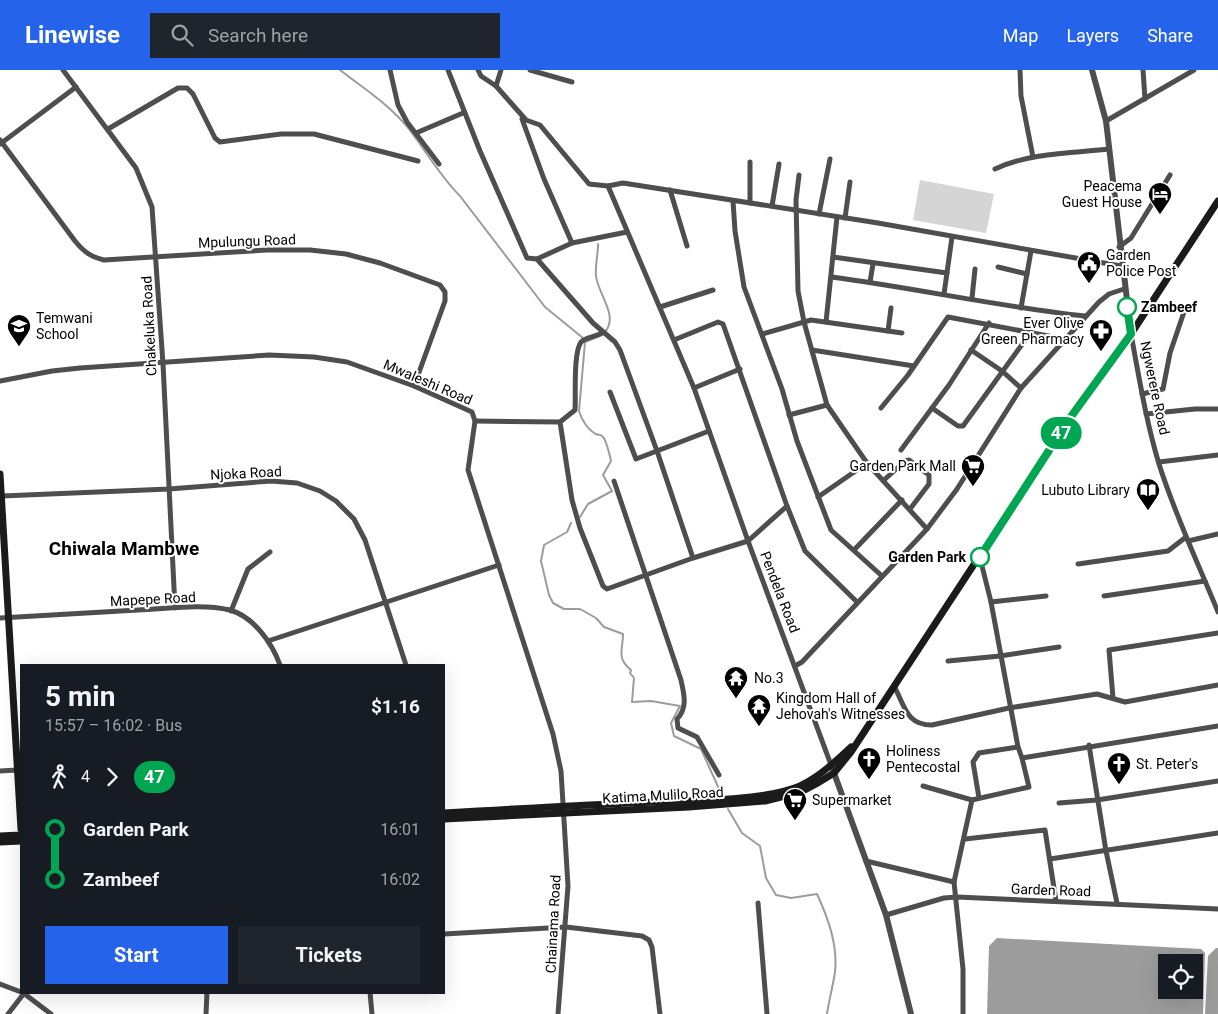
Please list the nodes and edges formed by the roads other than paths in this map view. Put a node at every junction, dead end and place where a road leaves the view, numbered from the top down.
1 (63, 70) edge
2 (390, 70) edge
3 (448, 70) edge
4 (478, 70) edge
5 (501, 70) edge
6 (530, 70) edge
7 (1020, 70) edge
8 (1092, 70) edge
9 (1143, 70) edge
10 (1194, 70) edge
11 (572, 82) dead end
12 (496, 86) junction
13 (76, 87) junction
14 (1145, 99) junction
15 (463, 113) junction
16 (520, 114) junction
17 (1106, 121) junction
18 (108, 128) junction
19 (416, 133) junction
20 (1, 142) edge
21 (1109, 149) junction
22 (1033, 157) junction
23 (830, 159) dead end
24 (418, 162) dead end
25 (750, 162) dead end
26 (439, 164) dead end
27 (779, 164) dead end
28 (995, 168) dead end
29 (799, 175) dead end
30 (1170, 175) dead end
31 (850, 182) dead end
32 (608, 186) junction
33 (670, 190) junction
34 (733, 200) junction
35 (1218, 200) edge
36 (750, 203) junction
37 (772, 206) junction
38 (798, 211) junction
39 (819, 214) junction
40 (838, 217) junction
41 (845, 218) junction
42 (627, 232) junction
43 (952, 237) junction
44 (572, 243) junction
45 (687, 246) dead end
46 (1119, 248) junction
47 (1031, 251) junction
48 (156, 256) junction
49 (833, 257) junction
50 (537, 259) junction
51 (873, 264) junction
52 (1121, 266) junction
53 (998, 267) dead end
54 (975, 269) dead end
55 (947, 273) junction
56 (1027, 274) junction
57 (831, 277) junction
58 (870, 282) junction
59 (1124, 289) junction
60 (713, 290) dead end
61 (944, 294) junction
62 (972, 298) junction
63 (660, 307) junction
64 (891, 308) dead end
65 (1021, 308) junction
66 (1184, 312) dead end
67 (1085, 316) junction
68 (804, 322) junction
69 (826, 322) junction
70 (989, 323) junction
71 (888, 331) junction
72 (603, 332) junction
73 (1031, 332) junction
74 (902, 333) dead end
75 (762, 334) junction
76 (1131, 334) junction
77 (1064, 339) junction
78 (674, 340) junction
79 (812, 350) junction
80 (971, 350) junction
81 (163, 364) junction
82 (914, 366) junction
83 (740, 369) junction
84 (1002, 371) junction
85 (0, 382) edge
86 (414, 386) junction
87 (694, 388) junction
88 (1021, 388) junction
89 (610, 392) dead end
90 (1142, 394) junction
91 (828, 405) junction
92 (881, 408) dead end
93 (932, 408) junction
94 (1218, 409) edge
95 (1146, 414) junction
96 (789, 415) junction
97 (475, 421) junction
98 (560, 422) junction
99 (709, 431) junction
100 (901, 450) dead end
101 (657, 451) junction
102 (1218, 455) edge
103 (867, 462) junction
104 (1159, 462) junction
105 (0, 474) edge
106 (884, 480) junction
107 (614, 481) dead end
108 (169, 489) junction
109 (2, 496) junction
110 (818, 497) junction
111 (902, 500) junction
112 (787, 506) junction
113 (910, 509) junction
114 (927, 529) junction
115 (1218, 534) edge
116 (1187, 539) junction
117 (748, 541) junction
118 (854, 550) junction
119 (270, 552) dead end
120 (693, 558) junction
121 (980, 558) junction
122 (1078, 564) dead end
123 (499, 565) junction
124 (646, 574) junction
125 (882, 576) junction
126 (1205, 581) junction
127 (1046, 596) dead end
128 (1104, 596) dead end
129 (385, 601) junction
130 (1216, 601) edge
131 (857, 602) junction
132 (992, 602) junction
133 (175, 608) junction
134 (231, 611) junction
135 (1218, 612) edge
136 (0, 618) edge
137 (9, 618) junction
138 (1218, 633) edge
139 (268, 641) junction
140 (1059, 647) dead end
141 (1000, 656) junction
142 (948, 661) dead end
143 (280, 664) edge
144 (406, 664) edge
145 (795, 666) junction
146 (1218, 685) edge
147 (893, 686) junction
148 (1113, 698) junction
149 (1009, 708) junction
150 (1218, 726) edge
151 (1089, 745) junction
152 (1018, 747) junction
153 (1022, 758) junction
154 (17, 770) junction
155 (833, 770) junction
156 (0, 771) edge
157 (719, 775) dead end
158 (1218, 781) edge
159 (923, 786) dead end
160 (979, 798) junction
161 (972, 800) junction
162 (1097, 800) junction
163 (1059, 803) dead end
164 (563, 809) junction
165 (20, 814) edge
166 (445, 816) edge
167 (1218, 833) edge
168 (20, 835) edge
169 (0, 836) edge
170 (965, 839) junction
171 (20, 841) edge
172 (0, 842) edge
173 (1106, 851) junction
174 (1050, 859) junction
175 (866, 861) junction
176 (954, 882) junction
177 (957, 897) junction
178 (1056, 901) junction
179 (758, 903) dead end
180 (1117, 904) junction
181 (1218, 909) edge
182 (886, 915) junction
183 (566, 927) junction
184 (445, 934) edge
185 (0, 984) edge
186 (20, 992) edge
187 (22, 994) edge
188 (24, 994) edge
189 (207, 994) edge
190 (370, 994) edge
191 (8, 1014) edge
192 (51, 1014) edge
193 (206, 1014) edge
194 (372, 1014) edge
195 (558, 1014) edge
196 (660, 1014) edge
197 (767, 1014) edge
198 (911, 1014) edge
199 (963, 1014) edge

1 - 13 street, Chakeluka Road
2 - 19 street
3 - 15 street
4 - 12 street
5 - 12 street
6 - 11 street
7 - 22 street
8 - 17 street, Ngwerere Road
9 - 14 street
10 - 14 street
12 - 16 street
13 - 18 street, Chakeluka Road
13 - 20 street
14 - 17 street
15 - 19 street
15 - 50 street
16 - 32 street
16 - 44 street
17 - 21 street, Ngwerere Road
18 - 24 street
18 - 48 street, Chakeluka Road
19 - 26 street
20 - 48 street, Mpulungu Road
21 - 22 street
21 - 46 street, Ngwerere Road
22 - 28 street
23 - 39 street
25 - 36 street
27 - 37 street
29 - 38 street
30 - 46 street
31 - 41 street
32 - 33 street
32 - 42 street, Pendela Road
33 - 34 street
33 - 45 street
34 - 36 street
34 - 75 street
35 - 76 main road, Katima Mulilo Road
36 - 37 street
37 - 38 street
38 - 39 street
38 - 68 street
39 - 40 street
40 - 41 street
40 - 49 street
41 - 43 street
42 - 44 street
42 - 63 street, Pendela Road
43 - 47 street
43 - 55 street
44 - 50 street
46 - 52 street, Ngwerere Road
47 - 52 street
47 - 56 street
48 - 81 street, Chakeluka Road
48 - 86 street, Mpulungu Road
49 - 51 street
49 - 57 street
50 - 72 street
51 - 55 street
51 - 58 street
52 - 59 street, Ngwerere Road
53 - 56 street
54 - 62 street
55 - 61 street
56 - 65 street
57 - 58 street
57 - 69 street
58 - 61 street
59 - 67 street
59 - 76 street, Ngwerere Road
60 - 63 street
61 - 62 street
62 - 65 street
63 - 78 street, Pendela Road
64 - 71 street
65 - 67 street
66 - 90 street
67 - 77 street
68 - 69 street
68 - 75 street
68 - 79 street
69 - 71 street
70 - 73 street
70 - 80 street
70 - 82 street
71 - 74 street
72 - 98 street
72 - 101 street
73 - 77 street
73 - 84 street
75 - 96 street
76 - 90 street, Ngwerere Road
76 - 121 main road, Katima Mulilo Road
77 - 88 street
78 - 83 street
78 - 87 street, Pendela Road
79 - 82 street
79 - 91 street
80 - 84 street
80 - 93 street
81 - 85 street, Mwaleshi Road
81 - 86 street, Mwaleshi Road
81 - 108 street, Chakeluka Road
82 - 92 street
83 - 87 street
83 - 112 street
84 - 88 street
84 - 93 street
86 - 97 street, Mwaleshi Road
87 - 99 street, Pendela Road
88 - 114 street
89 - 101 street
90 - 95 street, Ngwerere Road
91 - 96 street
91 - 103 street
93 - 100 street
94 - 95 street
95 - 104 street, Ngwerere Road
96 - 110 street
97 - 98 street
97 - 123 street, Mwaleshi Road
98 - 124 street
99 - 101 street
99 - 117 street, Pendela Road
101 - 120 street
102 - 104 street
103 - 106 street
103 - 110 street
104 - 116 street, Ngwerere Road
105 - 109 main road
106 - 111 street
106 - 113 street
107 - 124 street
108 - 109 street, Njoka Road
108 - 129 street, Njoka Road
108 - 133 street, Chakeluka Road
109 - 137 main road
110 - 118 street
111 - 113 street
111 - 118 street
112 - 117 street
112 - 131 street
113 - 114 street
114 - 125 street
115 - 116 street
116 - 122 street
116 - 126 street, Ngwerere Road
117 - 120 street
117 - 145 street, Pendela Road
118 - 125 street
119 - 134 street
120 - 124 street
121 - 132 street
121 - 147 main road, Katima Mulilo Road
123 - 129 street
123 - 164 street, Mwaleshi Road
124 - 157 street
125 - 131 street
126 - 128 street
126 - 130 street, Ngwerere Road
127 - 132 street
129 - 139 street
129 - 144 street, Njoka Road
130 - 135 street, Ngwerere Road
131 - 145 street
132 - 141 street
133 - 134 street, Mapepe Road
133 - 137 street, Mapepe Road
134 - 139 street, Mapepe Road
136 - 137 street, Mapepe Road
137 - 154 main road
138 - 148 street
139 - 143 street, Mapepe Road
140 - 141 street
141 - 142 street
141 - 149 street
145 - 155 street, Pendela Road
146 - 148 street
147 - 149 street
147 - 155 main road, Katima Mulilo Road
148 - 149 street
149 - 152 street
150 - 151 street
151 - 153 street
151 - 162 street
152 - 153 street
152 - 160 street
153 - 160 street
154 - 156 street
154 - 165 main road
155 - 164 main road, Katima Mulilo Road
155 - 175 street, Pendela Road
158 - 162 street
159 - 161 street
160 - 161 street
161 - 170 street
162 - 163 street
162 - 173 street
164 - 166 main road, Katima Mulilo Road
164 - 183 street, Chainama Road
167 - 173 street
168 - 169 main road
170 - 174 street
170 - 176 street
171 - 172 main road
173 - 174 street
173 - 180 street
174 - 178 street
175 - 176 street
175 - 182 street, Pendela Road
176 - 177 street
177 - 178 street, Garden Road
177 - 182 street, Garden Road
177 - 199 street
178 - 180 street, Garden Road
179 - 197 street
180 - 181 street, Garden Road
182 - 198 street, Pendela Road
183 - 184 street
183 - 195 street, Chainama Road
183 - 196 street
185 - 186 street
187 - 191 street
188 - 192 street
189 - 193 street
190 - 194 street

